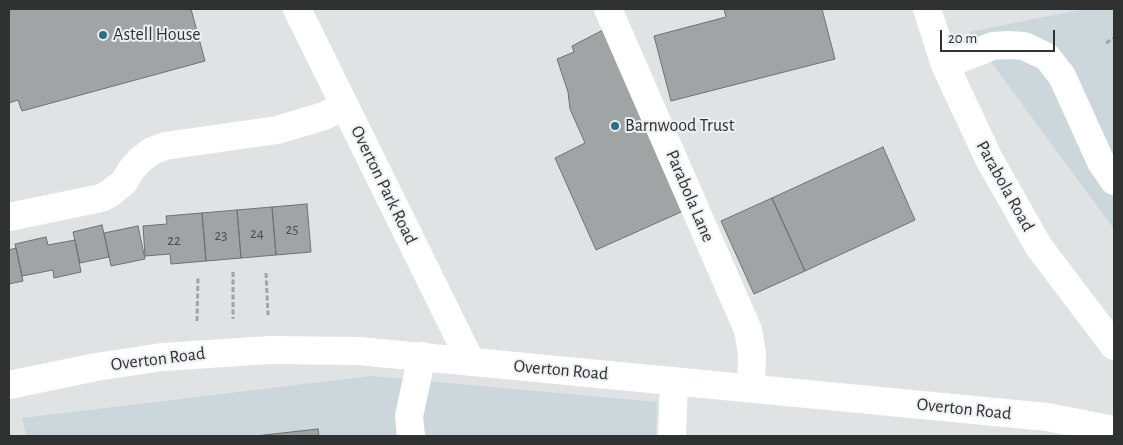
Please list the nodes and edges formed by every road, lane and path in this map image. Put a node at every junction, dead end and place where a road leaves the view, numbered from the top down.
1 (296, 9) edge
2 (608, 9) edge
3 (927, 9) edge
4 (1114, 38) edge
5 (1106, 43) dead end
6 (945, 65) junction
7 (344, 106) junction
8 (1114, 180) edge
9 (9, 218) edge
10 (233, 272) dead end
11 (266, 273) dead end
12 (198, 277) dead end
13 (198, 290) dead end
14 (233, 290) dead end
15 (267, 290) dead end
16 (1114, 346) edge
17 (422, 356) junction
18 (471, 362) junction
19 (674, 380) junction
20 (9, 385) edge
21 (752, 388) junction
22 (1114, 430) edge
23 (411, 436) edge
24 (672, 436) edge

1 - 7 street, Overton Park Road
2 - 21 street, Parabola Lane
3 - 6 street, Parabola Road
4 - 5 path
6 - 8 street
6 - 16 street, Parabola Road
7 - 9 street
7 - 18 street, Overton Park Road
10 - 14 path
11 - 15 path
12 - 13 path
17 - 18 street, Overton Road
17 - 20 street, Overton Road
17 - 23 street
18 - 19 street, Overton Road
19 - 21 street, Overton Road
19 - 24 street
21 - 22 street, Overton Road

